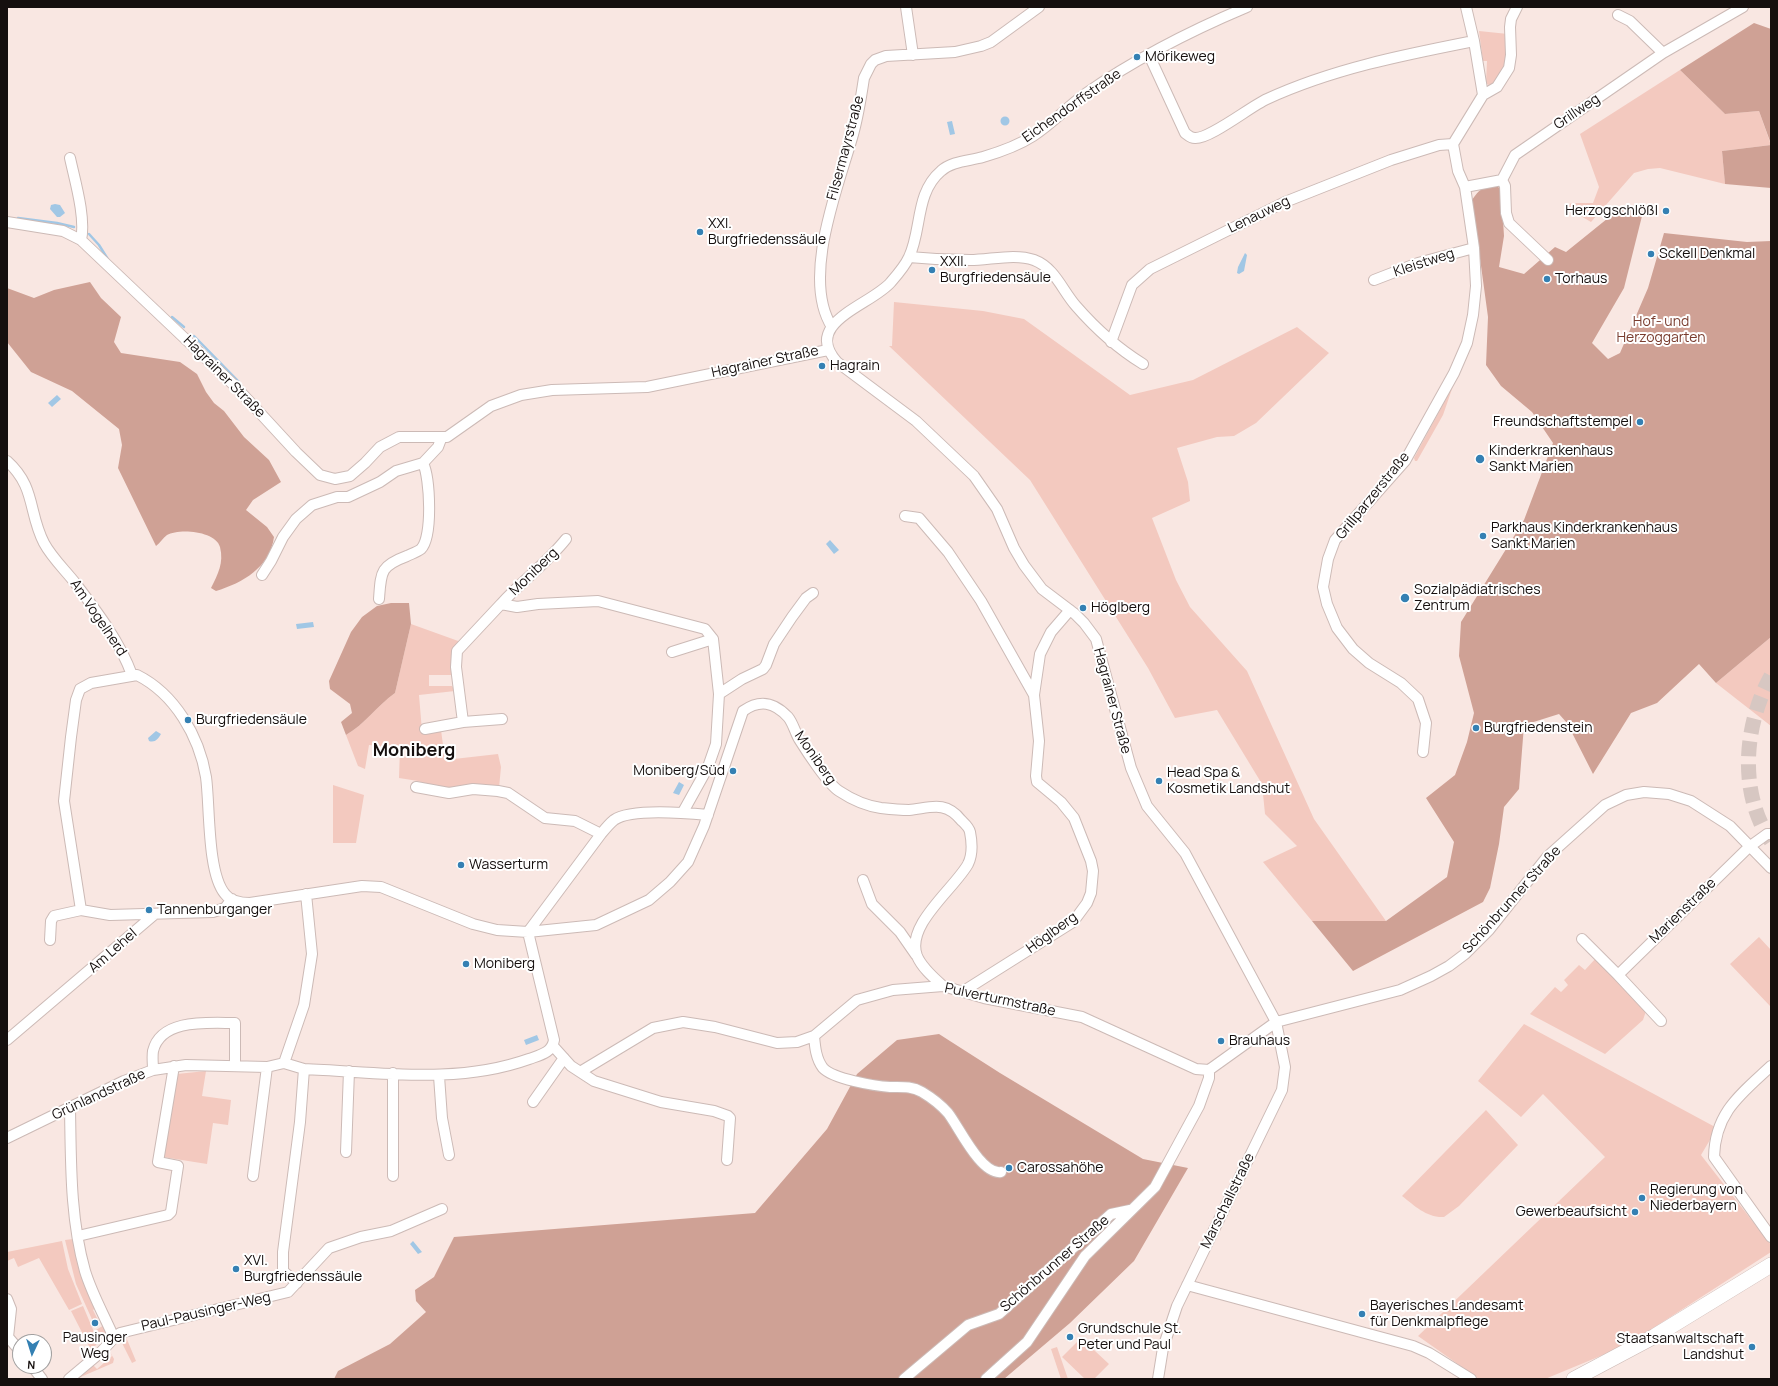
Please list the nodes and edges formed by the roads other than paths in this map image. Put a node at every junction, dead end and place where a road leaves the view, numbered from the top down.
1 (906, 7) edge
2 (1039, 7) edge
3 (1247, 7) edge
4 (1466, 7) edge
5 (1517, 7) edge
6 (1743, 7) edge
7 (1618, 15) dead end
8 (1474, 41) junction
9 (1663, 53) junction
10 (913, 55) junction
11 (1149, 55) junction
12 (1483, 95) junction
13 (1453, 144) junction
14 (70, 158) dead end
15 (1502, 180) junction
16 (1465, 187) junction
17 (7, 222) edge
18 (81, 240) junction
19 (1474, 248) junction
20 (909, 257) junction
21 (1548, 260) dead end
22 (1374, 280) dead end
23 (832, 327) junction
24 (1111, 342) junction
25 (828, 350) junction
26 (1143, 364) dead end
27 (441, 438) junction
28 (7, 461) edge
29 (423, 463) junction
30 (905, 516) dead end
31 (566, 539) dead end
32 (262, 574) dead end
33 (813, 593) dead end
34 (379, 599) dead end
35 (502, 604) junction
36 (1070, 610) junction
37 (713, 639) junction
38 (672, 652) dead end
39 (132, 675) junction
40 (719, 694) junction
41 (1034, 695) junction
42 (502, 719) dead end
43 (463, 722) junction
44 (426, 729) dead end
45 (1423, 752) dead end
46 (416, 787) dead end
47 (683, 812) junction
48 (708, 815) junction
49 (601, 834) junction
50 (1771, 834) edge
51 (1749, 847) junction
52 (1771, 868) edge
53 (863, 880) dead end
54 (306, 894) junction
55 (232, 899) junction
56 (81, 910) junction
57 (155, 914) junction
58 (528, 932) junction
59 (1582, 939) dead end
60 (50, 940) dead end
61 (917, 957) junction
62 (1618, 975) junction
63 (942, 986) junction
64 (962, 992) junction
65 (1661, 1021) dead end
66 (1276, 1022) junction
67 (814, 1036) junction
68 (7, 1040) edge
69 (553, 1046) junction
70 (564, 1058) junction
71 (284, 1062) junction
72 (174, 1066) junction
73 (235, 1066) junction
74 (1771, 1066) edge
75 (267, 1068) junction
76 (304, 1069) junction
77 (153, 1070) junction
78 (1209, 1070) junction
79 (349, 1071) junction
80 (580, 1072) junction
81 (393, 1073) junction
82 (439, 1076) junction
83 (533, 1102) dead end
84 (70, 1108) junction
85 (7, 1138) edge
86 (346, 1152) dead end
87 (449, 1155) dead end
88 (727, 1160) dead end
89 (1001, 1172) dead end
90 (253, 1176) dead end
91 (393, 1176) dead end
92 (442, 1209) dead end
93 (1131, 1210) junction
94 (78, 1236) junction
95 (1771, 1237) edge
96 (1771, 1265) edge
97 (297, 1283) junction
98 (1187, 1284) junction
99 (7, 1299) edge
100 (8, 1322) edge
101 (114, 1338) junction
102 (12, 1341) edge
103 (69, 1379) edge
104 (904, 1379) edge
105 (986, 1379) edge
106 (1158, 1379) edge
107 (1471, 1379) edge
108 (1574, 1379) edge

1 - 10 street
2 - 10 street
3 - 11 street, Eichendorffstraße
4 - 8 street
5 - 12 street
6 - 9 street, Grillweg
7 - 9 street
8 - 11 street
8 - 12 street
9 - 15 street, Grillweg
10 - 23 street, Filsermayrstraße
11 - 20 street, Eichendorffstraße
12 - 13 street
13 - 16 street, Grillparzerstraße
13 - 24 street, Lenauweg
14 - 18 street
15 - 16 street
15 - 21 street
16 - 19 street, Grillparzerstraße
17 - 18 street, Hagrainer Straße
18 - 27 street, Hagrainer Straße
19 - 22 street, Kleistweg
19 - 45 street, Grillparzerstraße
20 - 23 street, Eichendorffstraße
20 - 24 street
23 - 25 street
24 - 26 street
25 - 27 street, Hagrainer Straße
25 - 36 street, Hagrainer Straße
27 - 29 street
28 - 39 street, Am Vogelherd
29 - 32 street
29 - 34 street
30 - 41 street, Höglberg
31 - 35 street, Moniberg
33 - 40 street
35 - 37 street, Moniberg
35 - 43 street, Moniberg
36 - 41 street, Höglberg
36 - 66 street, Hagrainer Straße
37 - 38 street
37 - 40 street
39 - 55 street
39 - 56 street
40 - 47 street
41 - 64 street, Höglberg
42 - 43 street
43 - 44 street
46 - 49 street
47 - 48 street
47 - 49 street
48 - 58 street, Moniberg
48 - 61 street, Moniberg
49 - 58 street
50 - 51 street, Marienstraße
51 - 52 street, Schönbrunner Straße
51 - 62 street, Marienstraße
51 - 66 street, Schönbrunner Straße
53 - 61 street
54 - 55 street, Moniberg
54 - 58 street, Moniberg
54 - 71 street
55 - 57 street
56 - 57 street
56 - 60 street
57 - 68 street, Am Lehel
58 - 69 street
59 - 62 street
61 - 63 street
62 - 65 street
63 - 64 street, Pulverturmstraße
63 - 67 street, Pulverturmstraße
64 - 78 street, Pulverturmstraße
66 - 78 street, Schönbrunner Straße
66 - 98 street, Marschallstraße
67 - 80 street, Pulverturmstraße
67 - 89 street
69 - 70 street
69 - 82 street
70 - 80 street
70 - 83 street
71 - 75 street, Grünlandstraße
71 - 76 street
72 - 73 street, Grünlandstraße
72 - 77 street, Grünlandstraße
72 - 94 street
73 - 75 street, Grünlandstraße
73 - 77 street
74 - 95 street
75 - 90 street
76 - 79 street
76 - 97 street
77 - 84 street, Grünlandstraße
78 - 93 street, Schönbrunner Straße
79 - 81 street
79 - 86 street
80 - 88 street
81 - 82 street
81 - 91 street
82 - 87 street
84 - 85 street, Grünlandstraße
84 - 94 street
92 - 97 street, Paul-Pausinger-Weg
93 - 104 street, Schönbrunner Straße
93 - 105 street, Schönbrunner Straße
94 - 101 street
96 - 108 main road
97 - 101 street, Paul-Pausinger-Weg
98 - 106 street, Marschallstraße
98 - 107 street
99 - 100 street
100 - 102 street
101 - 103 street

